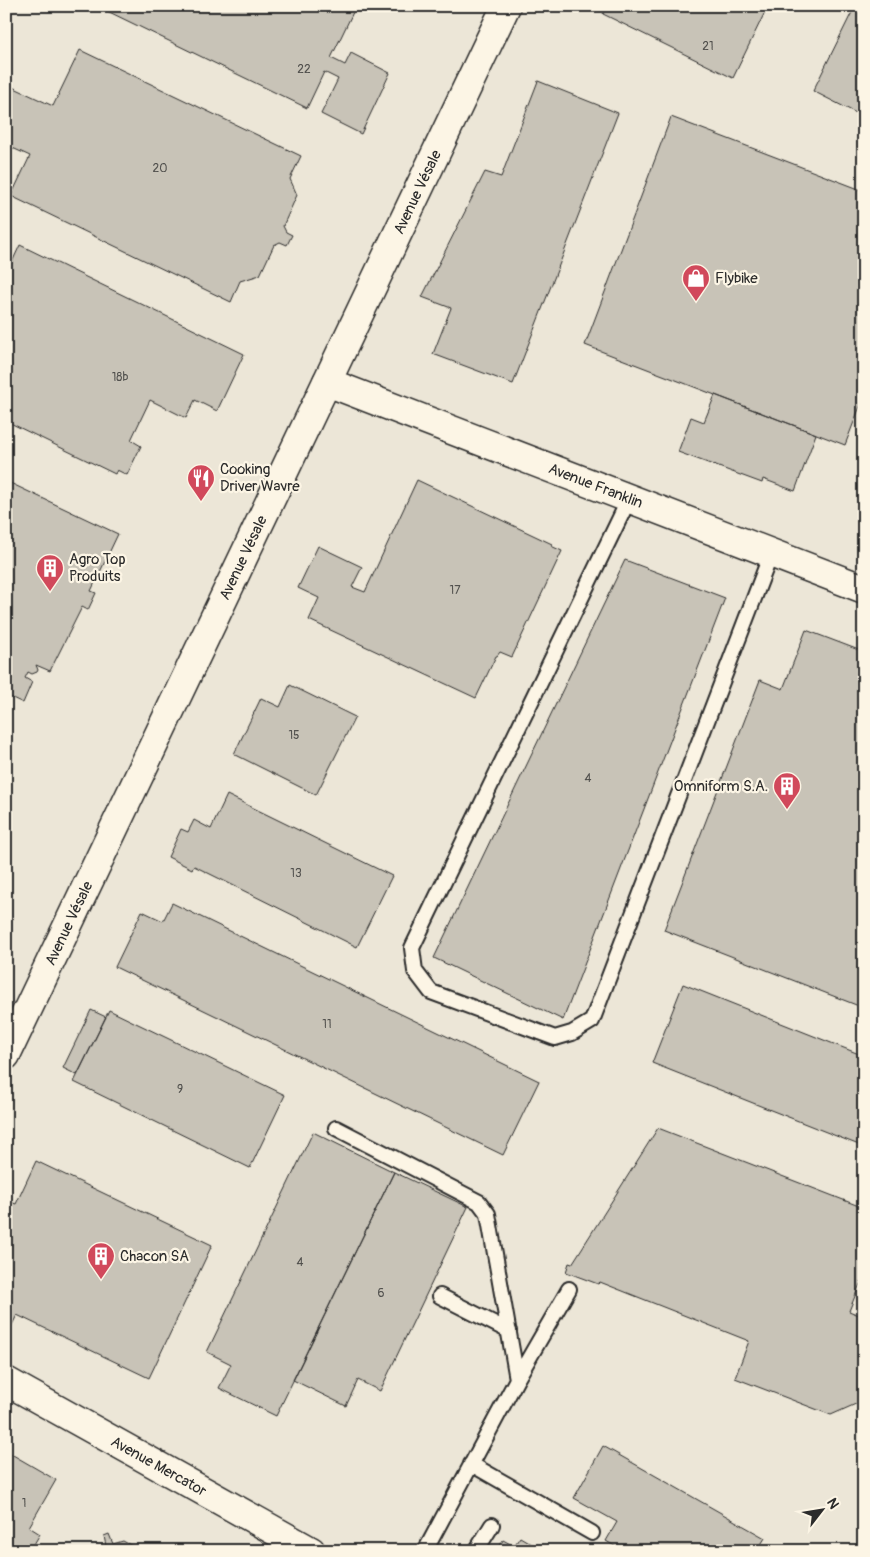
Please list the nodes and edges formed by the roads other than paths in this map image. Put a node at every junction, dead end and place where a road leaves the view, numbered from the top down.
1 (506, 6) edge
2 (327, 382) junction
3 (630, 499) junction
4 (771, 554) junction
5 (864, 589) edge
6 (6, 1055) edge
7 (336, 1128) dead end
8 (569, 1289) dead end
9 (440, 1296) dead end
10 (509, 1331) junction
11 (517, 1380) junction
12 (6, 1381) edge
13 (471, 1464) junction
14 (492, 1525) dead end
15 (592, 1533) dead end
16 (311, 1551) edge
17 (425, 1551) edge
18 (476, 1551) edge

1 - 2 street, Avenue Vésale
2 - 3 street, Avenue Franklin
2 - 6 street, Avenue Vésale
3 - 4 street, Avenue Franklin
3 - 4 lane
4 - 5 street, Avenue Franklin
7 - 10 lane
8 - 11 lane
9 - 10 lane
10 - 11 lane
11 - 13 lane
12 - 16 street, Avenue Mercator
13 - 15 lane
13 - 17 lane
14 - 18 lane

